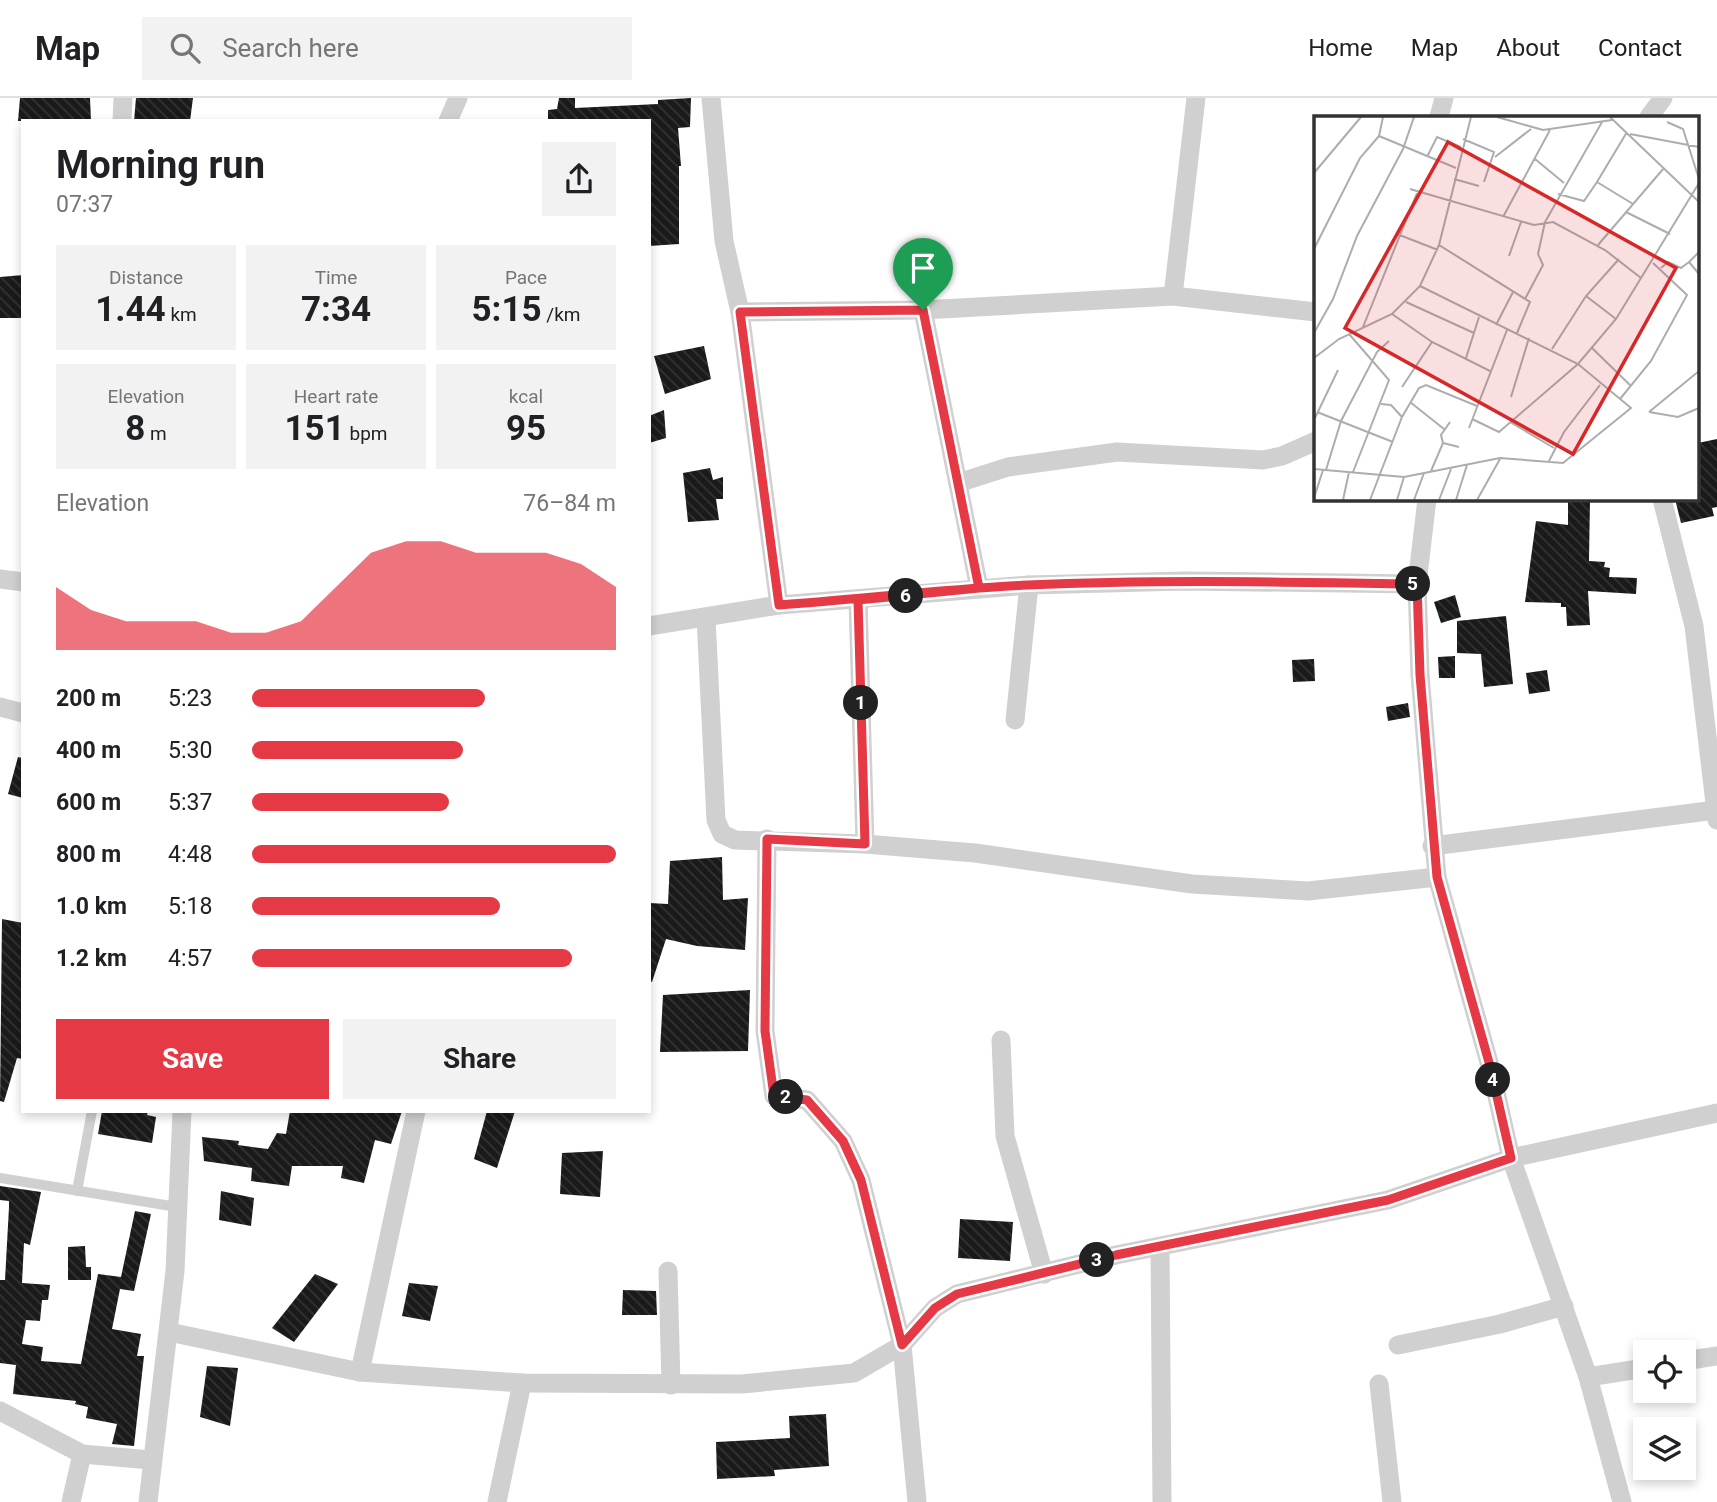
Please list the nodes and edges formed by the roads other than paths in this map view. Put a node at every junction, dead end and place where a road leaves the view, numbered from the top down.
1 (123, 98) edge
2 (458, 98) edge
3 (711, 98) edge
4 (1196, 98) edge
5 (1444, 98) edge
6 (1663, 98) edge
7 (1438, 116) edge
8 (1650, 116) edge
9 (122, 119) edge
10 (449, 119) edge
11 (1173, 296) junction
12 (923, 310) junction
13 (740, 312) junction
14 (1314, 312) edge
15 (1314, 442) edge
16 (958, 483) junction
17 (1427, 500) edge
18 (1662, 500) edge
19 (0, 579) edge
20 (21, 582) edge
21 (1417, 584) junction
22 (1029, 585) junction
23 (979, 588) junction
24 (858, 600) junction
25 (779, 605) junction
26 (706, 618) junction
27 (651, 626) edge
28 (0, 707) edge
29 (21, 712) edge
30 (1015, 720) dead end
31 (1716, 810) edge
32 (1717, 820) edge
33 (767, 839) junction
34 (865, 844) junction
35 (1432, 846) junction
36 (1437, 877) junction
37 (1002, 1040) dead end
38 (92, 1113) edge
39 (182, 1113) edge
40 (416, 1113) edge
41 (1717, 1113) edge
42 (1511, 1158) junction
43 (0, 1178) edge
44 (77, 1191) junction
45 (177, 1207) junction
46 (1160, 1247) junction
47 (668, 1271) dead end
48 (1044, 1274) junction
49 (1563, 1306) junction
50 (169, 1332) junction
51 (902, 1345) junction
52 (1398, 1345) dead end
53 (1717, 1356) edge
54 (1696, 1359) edge
55 (1633, 1370) edge
56 (360, 1372) junction
57 (1588, 1377) junction
58 (522, 1383) junction
59 (1379, 1384) dead end
60 (671, 1385) junction
61 (0, 1411) edge
62 (82, 1454) junction
63 (151, 1460) junction
64 (71, 1502) edge
65 (148, 1502) edge
66 (496, 1502) edge
67 (917, 1502) edge
68 (1161, 1502) edge
69 (1392, 1502) edge
70 (1622, 1502) edge

1 - 9 street
2 - 10 street
3 - 13 street
4 - 11 street
5 - 7 street
6 - 8 street
11 - 12 street
11 - 14 street
12 - 13 street
12 - 16 street
13 - 25 street
15 - 16 street
16 - 23 street
17 - 21 street
18 - 31 street
19 - 20 street
21 - 22 street
21 - 35 street
22 - 23 street
22 - 30 street
23 - 24 street
24 - 25 street
24 - 34 street
25 - 26 street
26 - 27 street
26 - 33 street
28 - 29 street
31 - 32 street
31 - 35 street
33 - 34 street
33 - 51 street
34 - 36 street
35 - 36 street
36 - 42 street
37 - 48 street
38 - 44 lane
39 - 45 street
40 - 56 street
41 - 42 street
42 - 46 street
42 - 49 street
43 - 44 lane
44 - 45 lane
45 - 50 street
46 - 48 street
46 - 68 street
47 - 60 street
48 - 51 street
49 - 52 street
49 - 57 street
50 - 56 street
50 - 63 street
51 - 60 street
51 - 67 street
53 - 54 street
55 - 57 street
56 - 58 street
57 - 70 street
58 - 60 street
58 - 66 street
59 - 69 street
61 - 62 street
62 - 63 street
62 - 64 street
63 - 65 street

